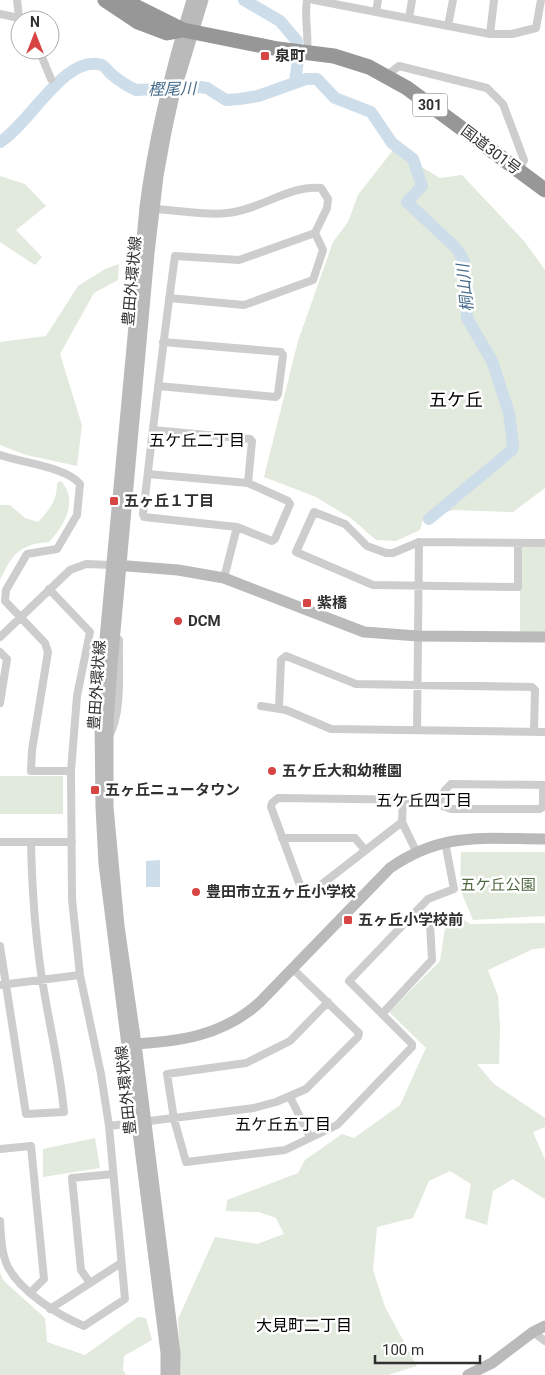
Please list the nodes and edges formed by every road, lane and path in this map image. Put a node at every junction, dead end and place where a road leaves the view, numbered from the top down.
1 (105, 0) edge
2 (192, 0) edge
3 (203, 0) edge
4 (307, 0) edge
5 (314, 0) edge
6 (378, 0) edge
7 (412, 0) edge
8 (453, 0) edge
9 (494, 0) edge
10 (541, 0) edge
11 (130, 2) edge
12 (341, 2) edge
13 (376, 12) junction
14 (409, 18) junction
15 (448, 26) junction
16 (188, 31) junction
17 (490, 34) junction
18 (300, 51) junction
19 (44, 60) edge
20 (386, 76) junction
21 (51, 79) dead end
22 (169, 95) junction
23 (518, 171) junction
24 (545, 190) edge
25 (154, 209) junction
26 (315, 233) junction
27 (169, 298) junction
28 (163, 342) junction
29 (158, 386) junction
30 (153, 430) junction
31 (0, 455) edge
32 (148, 474) junction
33 (248, 482) junction
34 (237, 527) junction
35 (419, 542) junction
36 (518, 543) junction
37 (545, 543) edge
38 (116, 565) junction
39 (224, 578) junction
40 (419, 587) junction
41 (48, 589) junction
42 (19, 618) junction
43 (418, 636) junction
44 (0, 637) edge
45 (545, 638) edge
46 (0, 652) edge
47 (418, 685) junction
48 (0, 703) edge
49 (261, 706) dead end
50 (279, 707) junction
51 (417, 730) junction
52 (534, 731) junction
53 (545, 732) edge
54 (71, 771) junction
55 (544, 785) edge
56 (403, 800) junction
57 (438, 805) junction
58 (402, 822) junction
59 (282, 838) junction
60 (545, 839) edge
61 (0, 842) edge
62 (31, 842) junction
63 (72, 842) junction
64 (445, 842) junction
65 (365, 850) junction
66 (416, 851) junction
67 (417, 911) junction
68 (0, 946) edge
69 (292, 968) junction
70 (80, 975) junction
71 (42, 979) junction
72 (3, 984) edge
73 (328, 1002) junction
74 (382, 1014) junction
75 (131, 1044) junction
76 (290, 1097) junction
77 (171, 1119) junction
78 (111, 1126) junction
79 (310, 1137) junction
80 (0, 1149) edge
81 (113, 1174) junction
82 (0, 1221) edge
83 (1, 1246) edge
84 (121, 1263) junction
85 (90, 1282) junction
86 (32, 1292) junction
87 (50, 1309) junction
88 (545, 1326) edge
89 (533, 1332) junction
90 (545, 1341) edge
91 (166, 1375) edge
92 (175, 1375) edge
93 (468, 1375) edge

1 - 16 highway, 国道301号 / 301
2 - 16 street, 豊田外環状線
3 - 16 street, 豊田外環状線
4 - 18 street
5 - 12 street
6 - 13 street
7 - 14 street
8 - 15 street
9 - 17 street
10 - 17 street
11 - 16 highway, 国道301号 / 301
12 - 13 street
13 - 14 street
14 - 15 street
15 - 17 street
16 - 18 highway, 国道301号 / 301
16 - 22 street, 豊田外環状線
18 - 20 highway, 国道301号 / 301
19 - 21 street
20 - 23 highway, 国道301号 / 301
20 - 23 street
22 - 25 street, 豊田外環状線
22 - 38 street, 豊田外環状線
23 - 24 highway, 国道301号 / 301
25 - 26 street
25 - 38 street, 豊田外環状線
26 - 27 street
26 - 27 street
27 - 28 street
28 - 29 street
28 - 29 street
29 - 30 street
30 - 32 street
30 - 33 street
31 - 42 street
32 - 33 street
32 - 34 street
33 - 34 street
34 - 39 street
35 - 36 street
35 - 40 street
35 - 40 street
36 - 37 street
36 - 40 street
38 - 39 street
38 - 41 street
38 - 75 street, 豊田外環状線
38 - 75 street, 豊田外環状線
39 - 43 street
40 - 43 street
41 - 42 street
41 - 54 street
42 - 44 street
42 - 54 street
43 - 45 street
43 - 47 street
46 - 48 street
47 - 50 street
47 - 51 street
47 - 52 street
49 - 50 street
50 - 51 street
51 - 52 street
52 - 53 street
54 - 63 street
55 - 57 street
55 - 57 street
56 - 57 street
56 - 58 street
56 - 59 street
58 - 65 street
58 - 66 street
59 - 65 street
59 - 65 street
60 - 64 street
61 - 62 street
62 - 63 street
62 - 71 street
63 - 70 street
64 - 66 street
64 - 67 street
66 - 69 street
67 - 74 street
67 - 74 street
68 - 72 street
69 - 73 street
69 - 75 street
70 - 71 street
70 - 78 street
71 - 72 street
71 - 72 street
73 - 76 street
73 - 77 street
74 - 79 street
75 - 91 street, 豊田外環状線
75 - 92 street, 豊田外環状線
76 - 77 street
76 - 79 street
77 - 78 street
77 - 79 street
78 - 81 street
80 - 86 street
81 - 84 street
81 - 85 street
82 - 83 street
83 - 86 street
84 - 85 street
84 - 87 street
85 - 87 street
86 - 87 street
88 - 89 street
89 - 90 street
89 - 93 street

